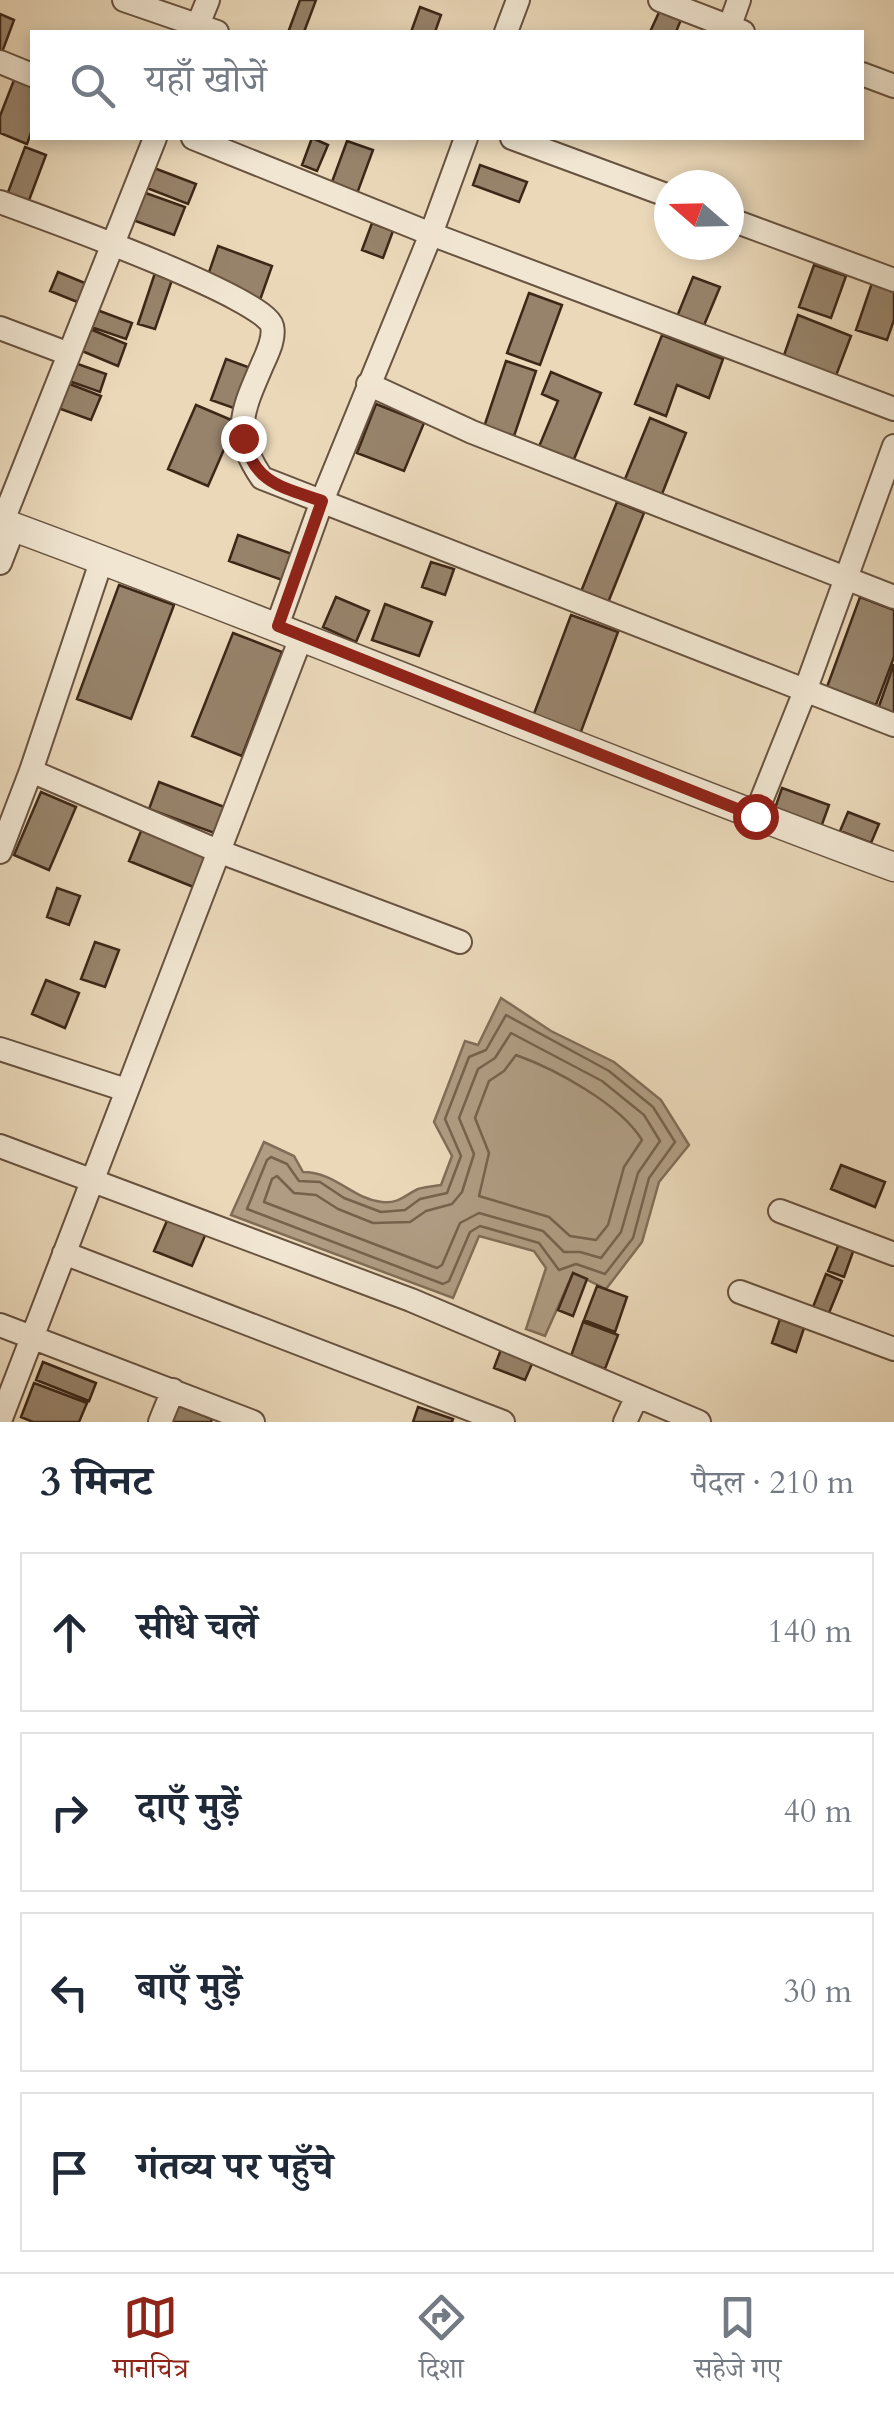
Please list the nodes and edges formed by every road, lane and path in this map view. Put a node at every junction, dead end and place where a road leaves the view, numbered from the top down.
1 (124, 0) edge
2 (208, 0) edge
3 (518, 0) edge
4 (660, 0) edge
5 (739, 0) edge
6 (203, 30) edge
7 (507, 30) edge
8 (736, 30) edge
9 (0, 62) edge
10 (30, 74) edge
11 (864, 75) edge
12 (894, 86) edge
13 (154, 140) edge
14 (198, 140) edge
15 (465, 140) edge
16 (517, 140) edge
17 (654, 190) edge
18 (0, 202) edge
19 (744, 224) edge
20 (430, 234) junction
21 (113, 244) junction
22 (894, 280) edge
23 (0, 328) edge
24 (69, 354) junction
25 (368, 384) junction
26 (894, 409) edge
27 (894, 446) edge
28 (322, 501) junction
29 (5, 524) edge
30 (102, 559) junction
31 (0, 563) edge
32 (845, 579) junction
33 (894, 596) edge
34 (290, 631) junction
35 (805, 691) junction
36 (894, 725) edge
37 (31, 771) junction
38 (755, 816) junction
39 (0, 852) edge
40 (218, 852) junction
41 (894, 868) edge
42 (460, 942) dead end
43 (0, 1049) edge
44 (126, 1090) junction
45 (0, 1146) edge
46 (92, 1178) junction
47 (780, 1211) dead end
48 (64, 1253) junction
49 (894, 1254) edge
50 (740, 1292) dead end
51 (0, 1325) edge
52 (32, 1337) junction
53 (894, 1349) edge
54 (173, 1390) junction
55 (637, 1396) junction
56 (0, 1421) edge
57 (160, 1422) edge
58 (253, 1422) edge
59 (503, 1422) edge
60 (625, 1422) edge
61 (698, 1422) edge

1 - 6 street
2 - 6 street
3 - 7 street
4 - 8 street
5 - 8 street
9 - 10 street
11 - 12 street
13 - 21 street
14 - 20 street
15 - 20 street
16 - 17 street
18 - 21 street
19 - 22 street
20 - 25 street
20 - 26 street
21 - 24 street
21 - 28 street
23 - 24 street
24 - 29 street
25 - 28 street
25 - 32 street
27 - 32 street
28 - 34 street
28 - 35 street
29 - 30 street
29 - 31 street
30 - 34 street
30 - 37 street
32 - 33 street
32 - 35 street
34 - 38 street
34 - 40 street
35 - 36 street
35 - 38 street
37 - 39 street
37 - 40 street
38 - 41 street
40 - 42 street
40 - 44 street
43 - 44 street
44 - 46 street
45 - 46 street
46 - 48 street
46 - 55 street
47 - 49 street
48 - 52 street
48 - 59 street
50 - 53 street
51 - 52 street
52 - 54 street
52 - 56 street
54 - 57 street
54 - 58 street
55 - 60 street
55 - 61 street

